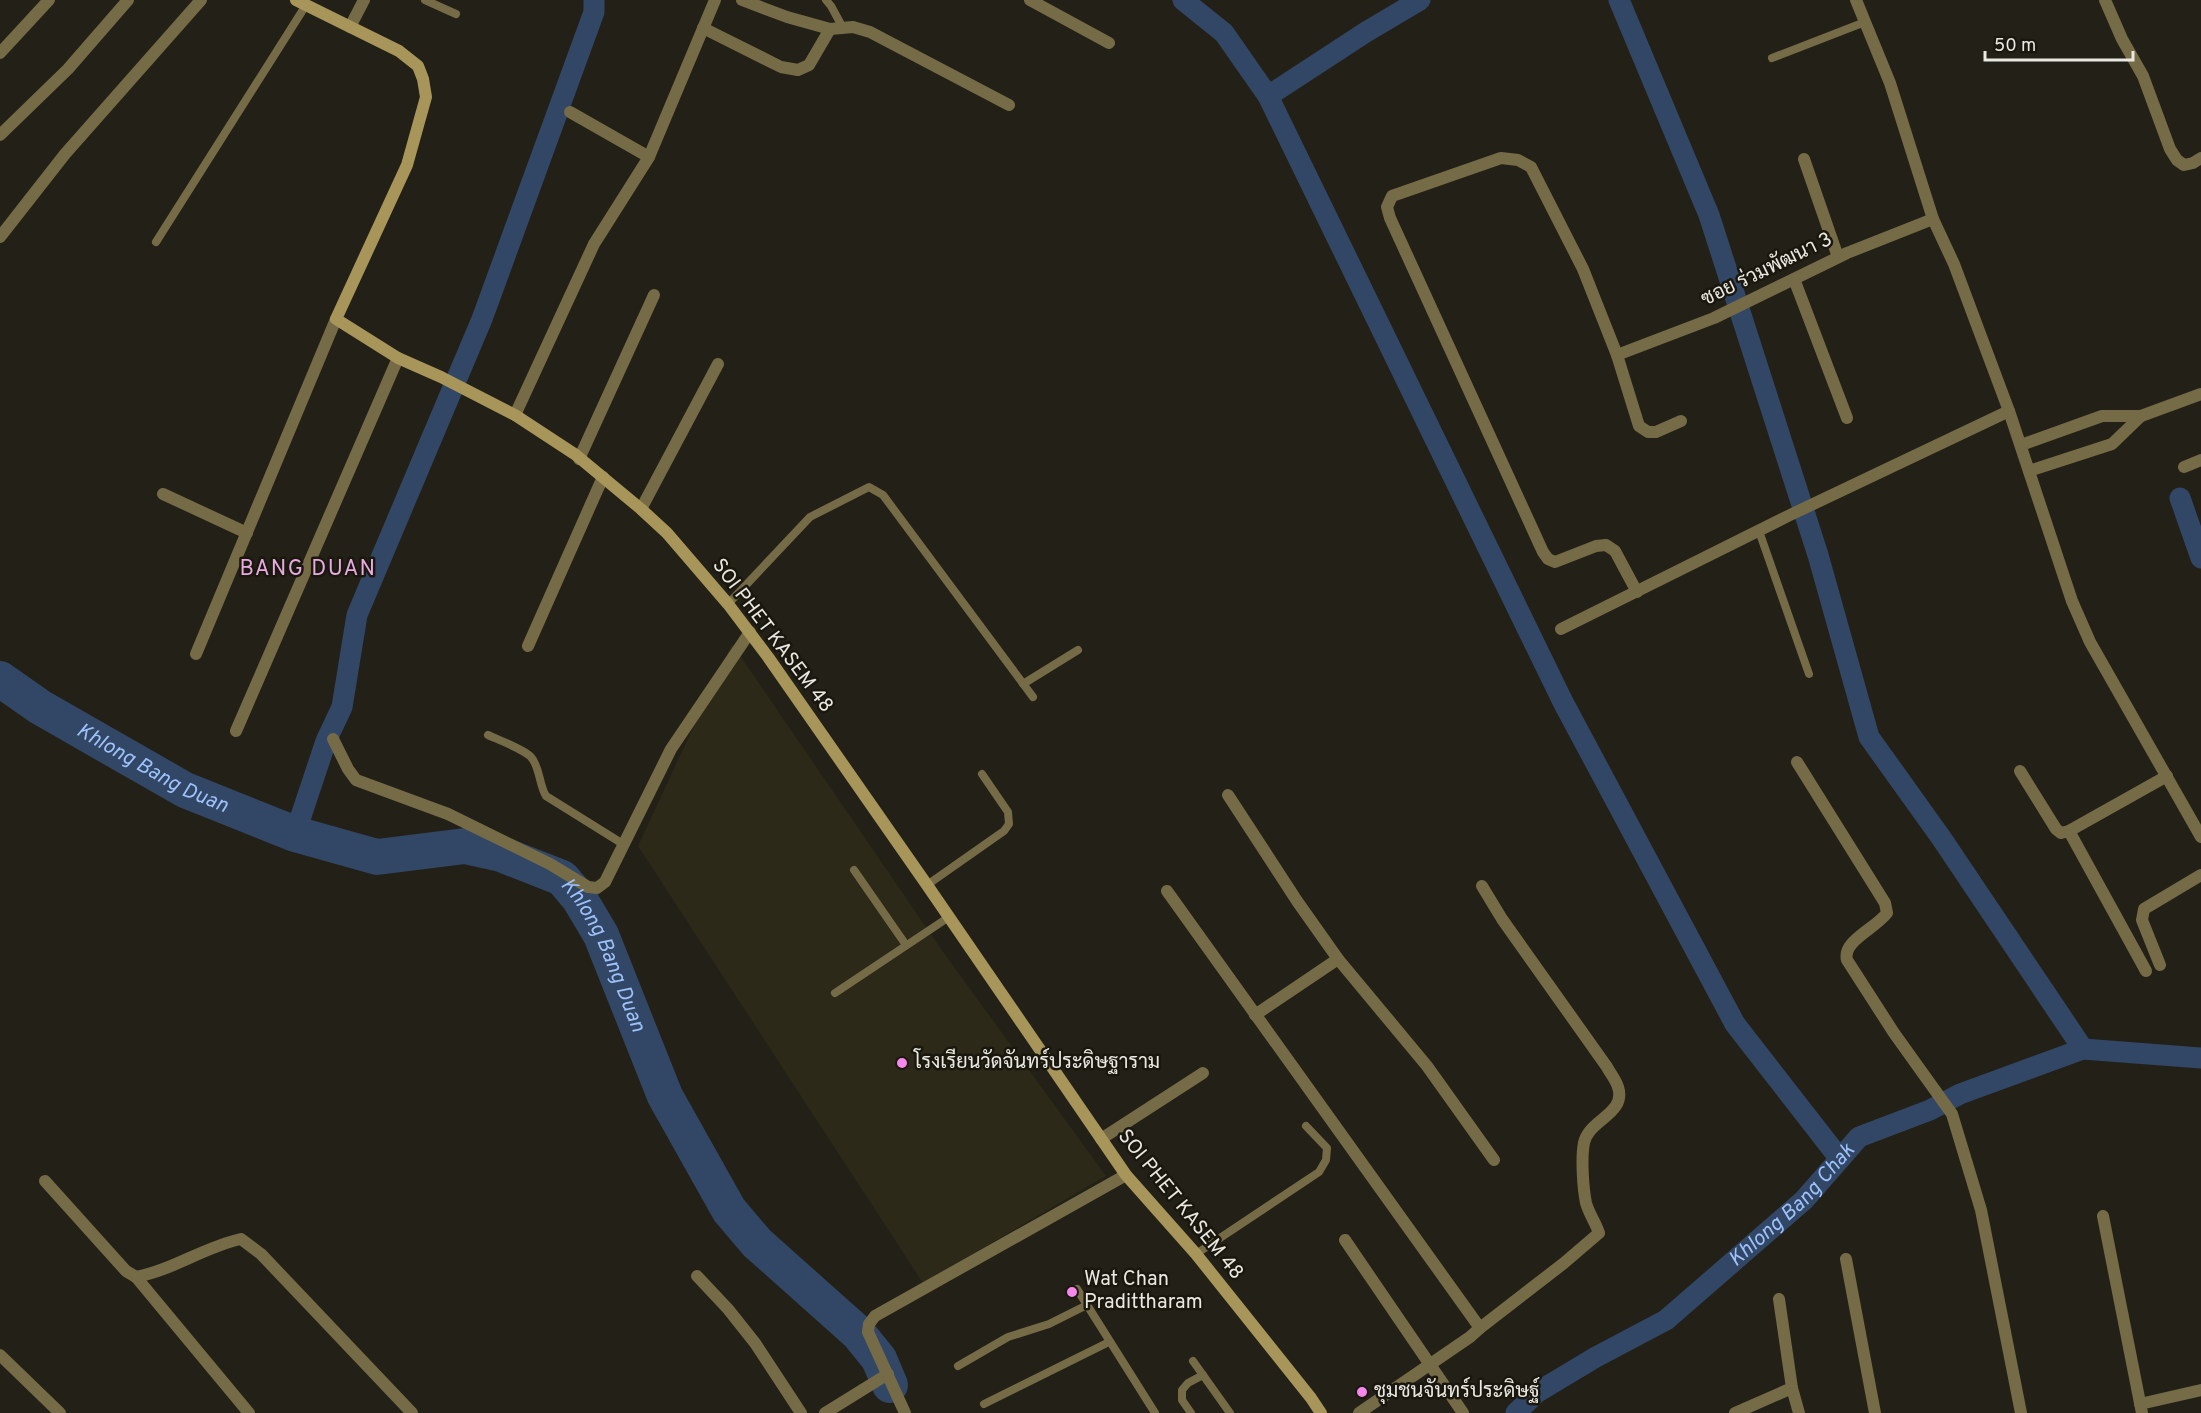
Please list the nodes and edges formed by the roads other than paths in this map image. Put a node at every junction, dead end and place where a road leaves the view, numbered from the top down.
1 (49, 0) edge
2 (128, 0) edge
3 (201, 0) edge
4 (364, 0) edge
5 (425, 0) edge
6 (715, 0) edge
7 (742, 0) edge
8 (826, 0) edge
9 (1030, 0) edge
10 (1856, 0) edge
11 (2105, 0) edge
12 (301, 2) edge
13 (456, 14) dead end
14 (1865, 22) junction
15 (350, 27) junction
16 (703, 28) junction
17 (837, 28) junction
18 (1109, 43) dead end
19 (0, 53) edge
20 (1772, 58) dead end
21 (1009, 105) dead end
22 (570, 112) dead end
23 (0, 135) edge
24 (649, 157) junction
25 (2201, 158) edge
26 (1804, 159) dead end
27 (1933, 219) junction
28 (0, 237) edge
29 (156, 242) dead end
30 (1839, 257) junction
31 (1794, 279) junction
32 (654, 295) dead end
33 (336, 319) junction
34 (1617, 355) junction
35 (398, 358) junction
36 (718, 364) dead end
37 (2201, 394) edge
38 (2009, 411) junction
39 (515, 415) junction
40 (2141, 416) junction
41 (1846, 418) dead end
42 (1681, 421) dead end
43 (2021, 445) junction
44 (579, 459) junction
45 (2201, 460) edge
46 (2184, 467) dead end
47 (2029, 471) junction
48 (603, 477) junction
49 (163, 495) dead end
50 (641, 509) junction
51 (1759, 531) junction
52 (247, 532) junction
53 (1637, 592) junction
54 (728, 604) junction
55 (1561, 629) dead end
56 (750, 632) junction
57 (528, 646) dead end
58 (1078, 650) dead end
59 (196, 654) dead end
60 (1809, 674) dead end
61 (1023, 684) junction
62 (1033, 697) dead end
63 (236, 731) dead end
64 (488, 735) dead end
65 (333, 739) dead end
66 (1797, 762) dead end
67 (2020, 771) dead end
68 (982, 774) dead end
69 (2167, 776) junction
70 (1228, 795) dead end
71 (2069, 831) junction
72 (2201, 837) edge
73 (623, 844) junction
74 (854, 870) dead end
75 (2201, 875) edge
76 (927, 885) junction
77 (1482, 886) dead end
78 (1167, 891) dead end
79 (949, 917) junction
80 (906, 945) junction
81 (1338, 958) junction
82 (2160, 965) dead end
83 (2146, 971) dead end
84 (835, 993) dead end
85 (1255, 1015) junction
86 (1203, 1072) dead end
87 (1306, 1126) dead end
88 (1101, 1139) junction
89 (1494, 1160) dead end
90 (1126, 1175) junction
91 (45, 1181) dead end
92 (2103, 1216) dead end
93 (1345, 1240) dead end
94 (1196, 1254) junction
95 (1846, 1259) dead end
96 (697, 1276) dead end
97 (136, 1277) junction
98 (1077, 1289) dead end
99 (1779, 1299) dead end
100 (1087, 1305) junction
101 (1480, 1328) junction
102 (1109, 1342) junction
103 (0, 1355) edge
104 (1193, 1361) dead end
105 (958, 1365) dead end
106 (1430, 1365) junction
107 (1203, 1375) junction
108 (883, 1377) junction
109 (1792, 1388) junction
110 (2201, 1390) edge
111 (984, 1404) dead end
112 (2141, 1409) edge
113 (60, 1413) edge
114 (249, 1413) edge
115 (412, 1413) edge
116 (801, 1413) edge
117 (825, 1413) edge
118 (904, 1413) edge
119 (1155, 1413) edge
120 (1191, 1413) edge
121 (1230, 1413) edge
122 (1321, 1413) edge
123 (1359, 1413) edge
124 (1463, 1413) edge
125 (1735, 1413) edge
126 (1799, 1413) edge
127 (1875, 1413) edge
128 (2021, 1413) edge

1 - 19 street
2 - 23 street
3 - 28 street
4 - 15 street
5 - 13 lane
6 - 16 street
7 - 17 street
8 - 17 lane
9 - 18 street
10 - 14 street
11 - 25 street
12 - 15 street
12 - 29 lane
14 - 20 lane
14 - 27 street
15 - 33 street
16 - 17 street
16 - 24 street
17 - 21 street
22 - 24 street
24 - 39 street
26 - 30 street
27 - 30 street, ซอย ร่วมพัฒนา 3
27 - 38 street
30 - 31 street, ซอย ร่วมพัฒนา 3
31 - 34 street, ซอย ร่วมพัฒนา 3
31 - 41 street
32 - 44 street
33 - 35 street, SOI PHET KASEM 48
33 - 52 street
34 - 42 street
34 - 53 street
35 - 39 street, SOI PHET KASEM 48
35 - 63 street
36 - 50 street
37 - 40 street
38 - 43 street
38 - 51 street
39 - 44 street, SOI PHET KASEM 48
40 - 43 street
40 - 47 street
43 - 47 street
44 - 48 street, SOI PHET KASEM 48
45 - 46 street
47 - 69 street
48 - 50 street, SOI PHET KASEM 48
48 - 57 street
49 - 52 street
50 - 54 street, SOI PHET KASEM 48
51 - 53 street
51 - 60 lane
52 - 59 street
53 - 55 street
54 - 56 street, SOI PHET KASEM 48
54 - 61 lane
56 - 73 street
56 - 76 street, SOI PHET KASEM 48
58 - 61 lane
61 - 62 lane
64 - 73 lane
65 - 73 street
66 - 128 street
67 - 71 street
68 - 76 lane
69 - 71 street
69 - 72 street
70 - 81 street
71 - 83 street
74 - 80 lane
75 - 82 street
76 - 79 street, SOI PHET KASEM 48
77 - 101 street
78 - 85 street
79 - 80 lane
79 - 88 street, SOI PHET KASEM 48
80 - 84 lane
81 - 85 street
81 - 89 street
85 - 101 street
86 - 88 street
87 - 94 lane
88 - 90 street, SOI PHET KASEM 48
90 - 94 street, SOI PHET KASEM 48
90 - 108 street
91 - 97 street
92 - 112 street
93 - 106 street
94 - 122 street, SOI PHET KASEM 48
95 - 127 street
96 - 116 street
97 - 114 street
97 - 115 street
98 - 100 lane
99 - 109 street
100 - 102 lane
100 - 105 lane
101 - 106 street
102 - 111 lane
102 - 119 lane
103 - 113 street
104 - 107 lane
106 - 123 street
106 - 124 street
107 - 120 lane
107 - 121 lane
108 - 117 street
108 - 118 street
109 - 125 street
109 - 126 street
110 - 112 street

